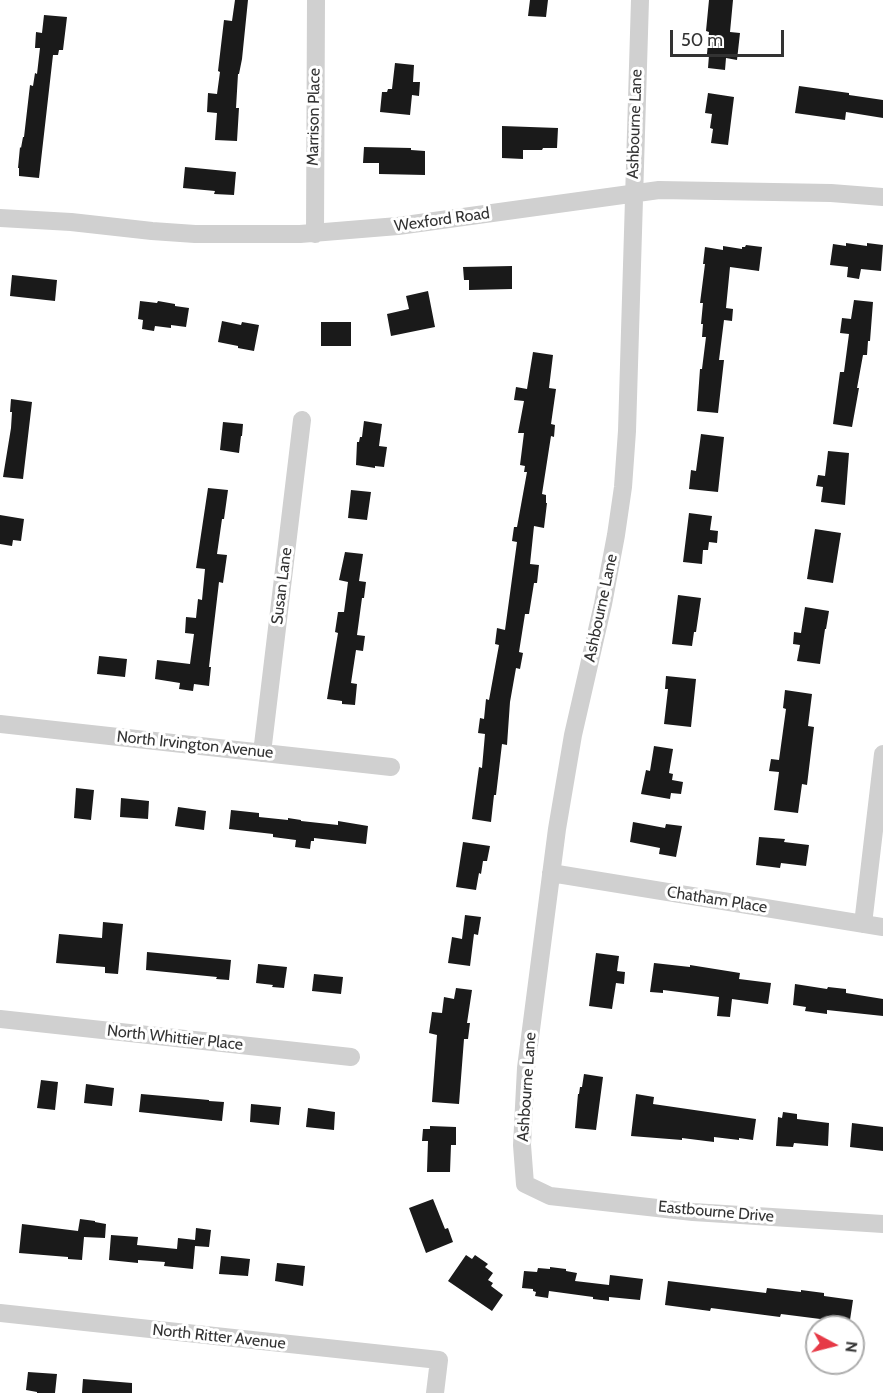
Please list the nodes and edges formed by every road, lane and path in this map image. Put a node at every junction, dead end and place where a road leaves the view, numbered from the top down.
1 (316, 0) edge
2 (640, 0) edge
3 (633, 194) junction
4 (883, 197) edge
5 (0, 218) edge
6 (315, 234) junction
7 (302, 420) dead end
8 (0, 724) edge
9 (261, 753) junction
10 (883, 754) edge
11 (391, 767) dead end
12 (551, 873) junction
13 (863, 924) junction
14 (883, 927) edge
15 (0, 1019) edge
16 (351, 1057) dead end
17 (550, 1196) joint
18 (883, 1224) edge
19 (0, 1314) edge
20 (435, 1393) edge

1 - 6 street, Marrison Place
2 - 3 street, Ashbourne Lane
3 - 4 street, Wexford Road
3 - 6 street, Wexford Road
3 - 12 street, Ashbourne Lane
5 - 6 street, Wexford Road
7 - 9 street, Susan Lane
8 - 9 street, North Irvington Avenue
9 - 11 street, North Irvington Avenue
10 - 13 street
12 - 13 street, Chatham Place
12 - 17 street, Ashbourne Lane
13 - 14 street, Chatham Place
15 - 16 street, North Whittier Place
17 - 18 street, Eastbourne Drive
19 - 20 street, North Ritter Avenue

